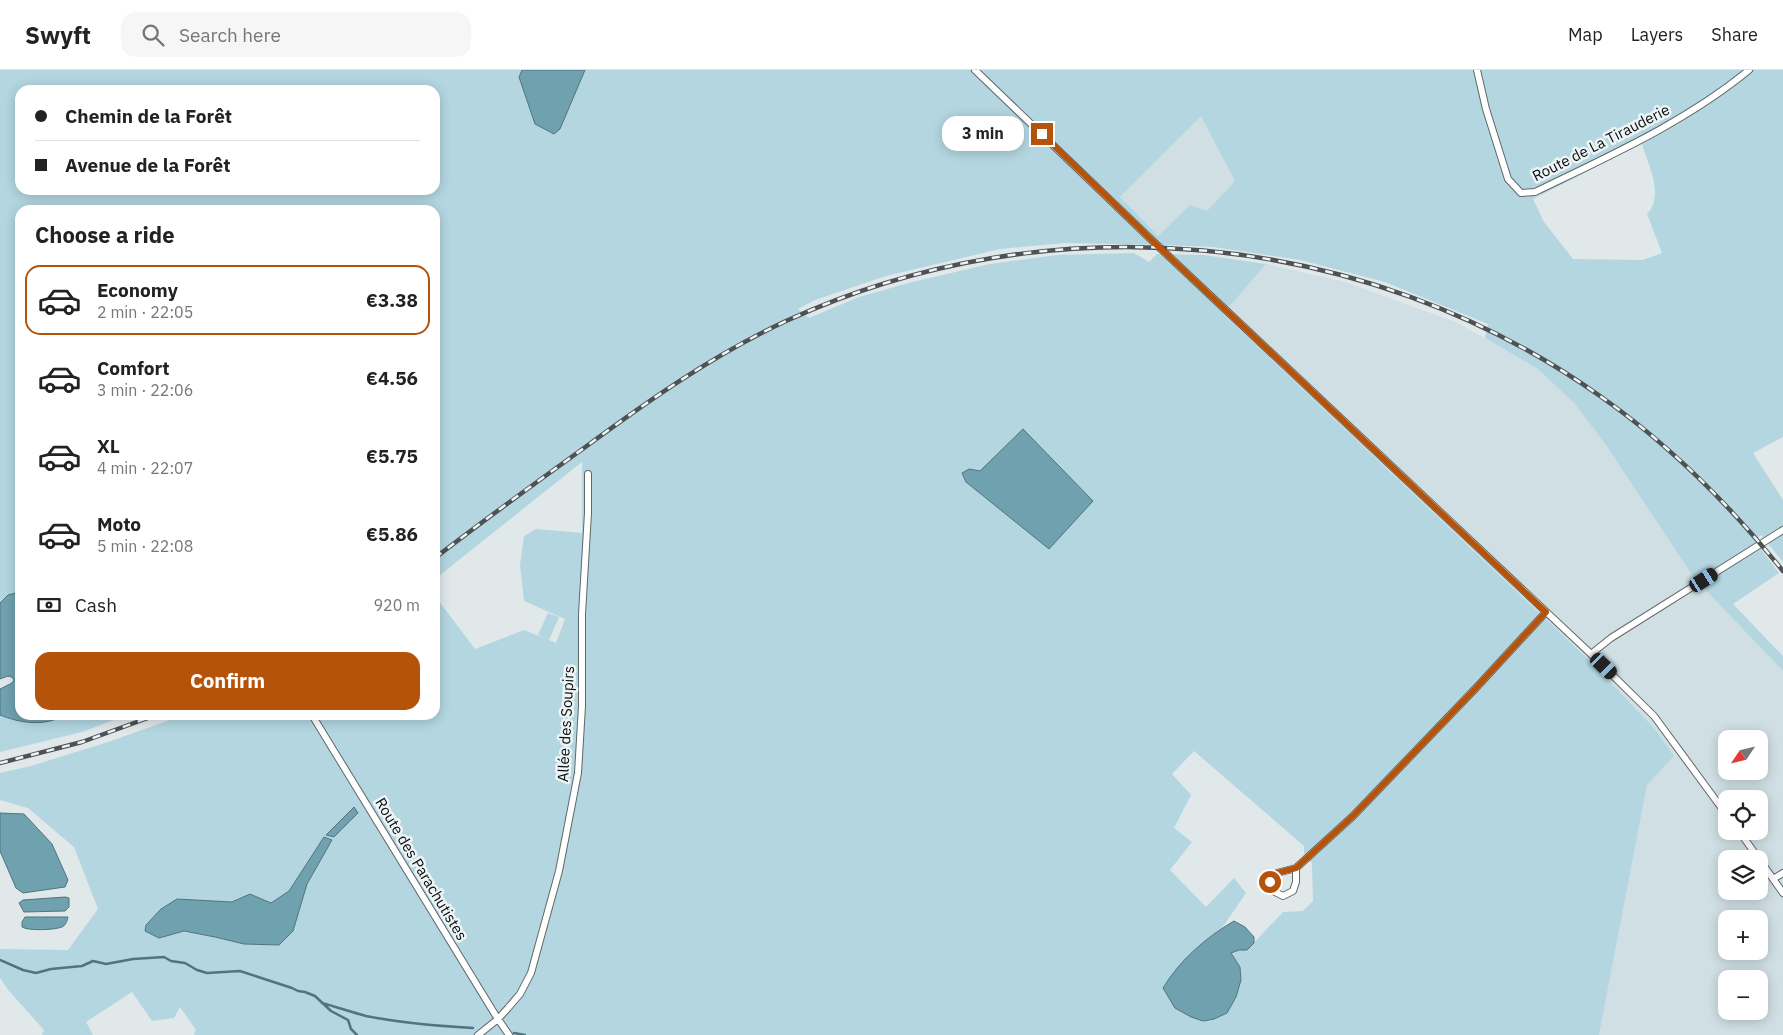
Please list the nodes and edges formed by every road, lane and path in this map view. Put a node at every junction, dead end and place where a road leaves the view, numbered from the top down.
1 (975, 70) edge
2 (1477, 70) edge
3 (1749, 70) edge
4 (588, 474) dead end
5 (1783, 530) edge
6 (1546, 612) junction
7 (1591, 654) junction
8 (315, 720) edge
9 (1718, 803) edge
10 (1296, 868) junction
11 (1768, 872) edge
12 (1783, 873) edge
13 (1773, 879) junction
14 (1783, 893) edge
15 (498, 1019) junction
16 (478, 1035) edge
17 (509, 1035) edge

1 - 6 street
2 - 3 street, Route de La Tirauderie
4 - 15 street, Allée des Soupirs
5 - 7 street
6 - 7 street
6 - 10 street
7 - 9 street
8 - 15 street, Route des Parachutistes
10 - 10 street
11 - 13 street
12 - 13 street
13 - 14 street
15 - 16 street, Allée des Soupirs
15 - 17 street, Route des Parachutistes

